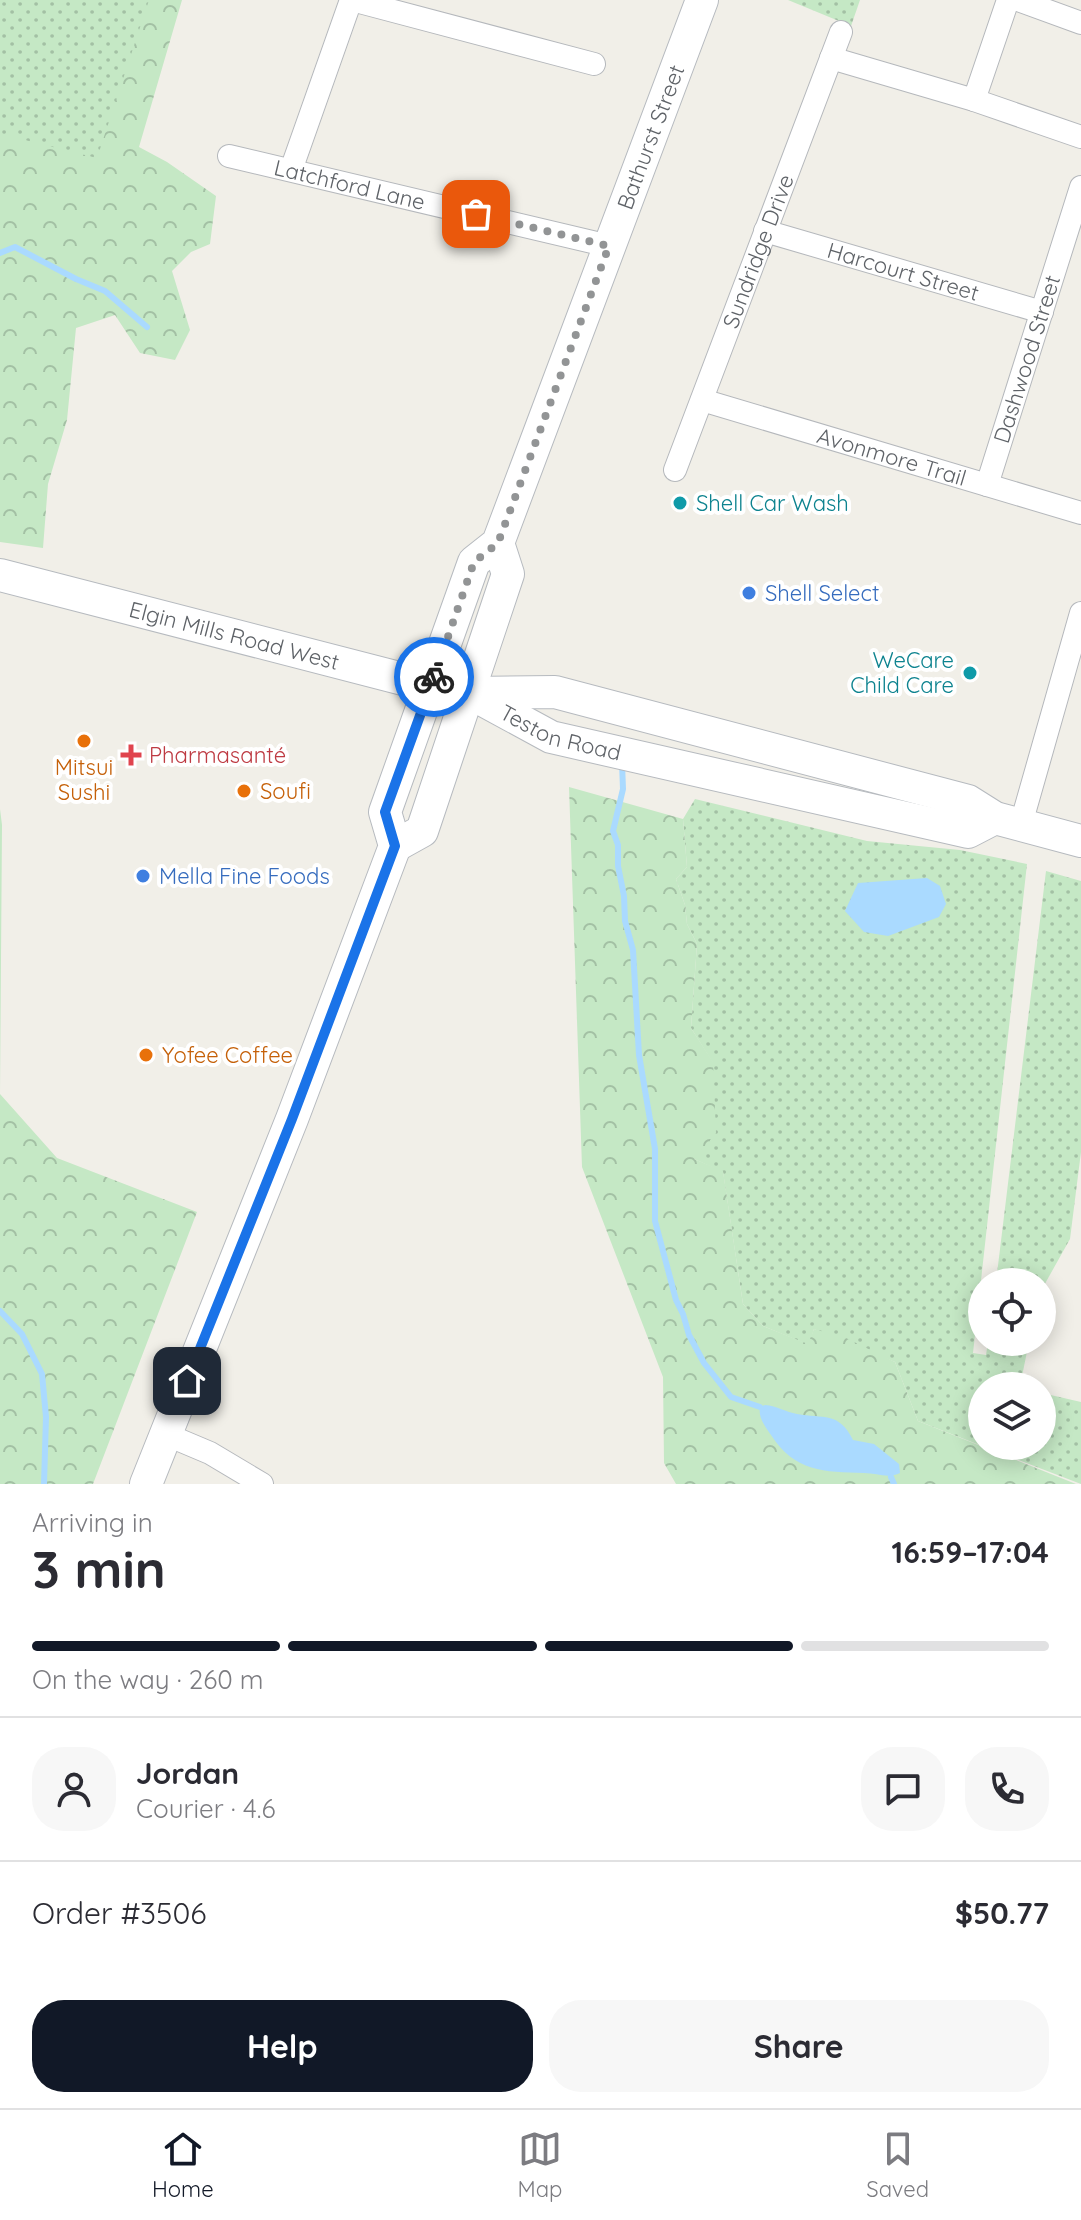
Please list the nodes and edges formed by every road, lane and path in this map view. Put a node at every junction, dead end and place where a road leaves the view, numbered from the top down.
1 (352, 0) edge
2 (702, 0) edge
3 (1008, 0) edge
4 (1018, 0) edge
5 (1081, 23) edge
6 (841, 32) dead end
7 (831, 58) junction
8 (594, 64) dead end
9 (974, 100) junction
10 (1081, 137) edge
11 (229, 156) dead end
12 (291, 170) junction
13 (1081, 187) edge
14 (765, 231) junction
15 (609, 246) junction
16 (1042, 312) junction
17 (702, 400) junction
18 (675, 470) dead end
19 (987, 485) junction
20 (1081, 513) edge
21 (498, 543) junction
22 (0, 575) edge
23 (1081, 613) edge
24 (430, 686) junction
25 (470, 693) junction
26 (1008, 821) junction
27 (1081, 841) edge
28 (395, 846) junction
29 (165, 1434) junction
30 (146, 1484) edge
31 (262, 1484) edge

1 - 8 street
1 - 12 street
2 - 15 main road, Bathurst Street
3 - 9 street
4 - 5 street
6 - 7 street, Sundridge Drive
7 - 9 street
7 - 14 street, Sundridge Drive
9 - 10 street
11 - 12 street, Latchford Lane
12 - 15 street, Latchford Lane
13 - 16 street, Dashwood Street
14 - 16 street, Harcourt Street
14 - 17 street, Sundridge Drive
15 - 21 main road, Bathurst Street
16 - 19 street, Dashwood Street
17 - 18 street, Sundridge Drive
17 - 19 street, Avonmore Trail
19 - 20 street, Avonmore Trail
21 - 24 main road, Bathurst Street
21 - 25 main road
22 - 24 main road, Elgin Mills Road West
23 - 26 street
24 - 25 main road, Elgin Mills Road West
24 - 28 main road, Bathurst Street
25 - 26 main road, Teston Road
25 - 26 main road, Teston Road
25 - 28 main road
26 - 27 main road, Teston Road
28 - 29 main road
29 - 30 main road
29 - 31 street

